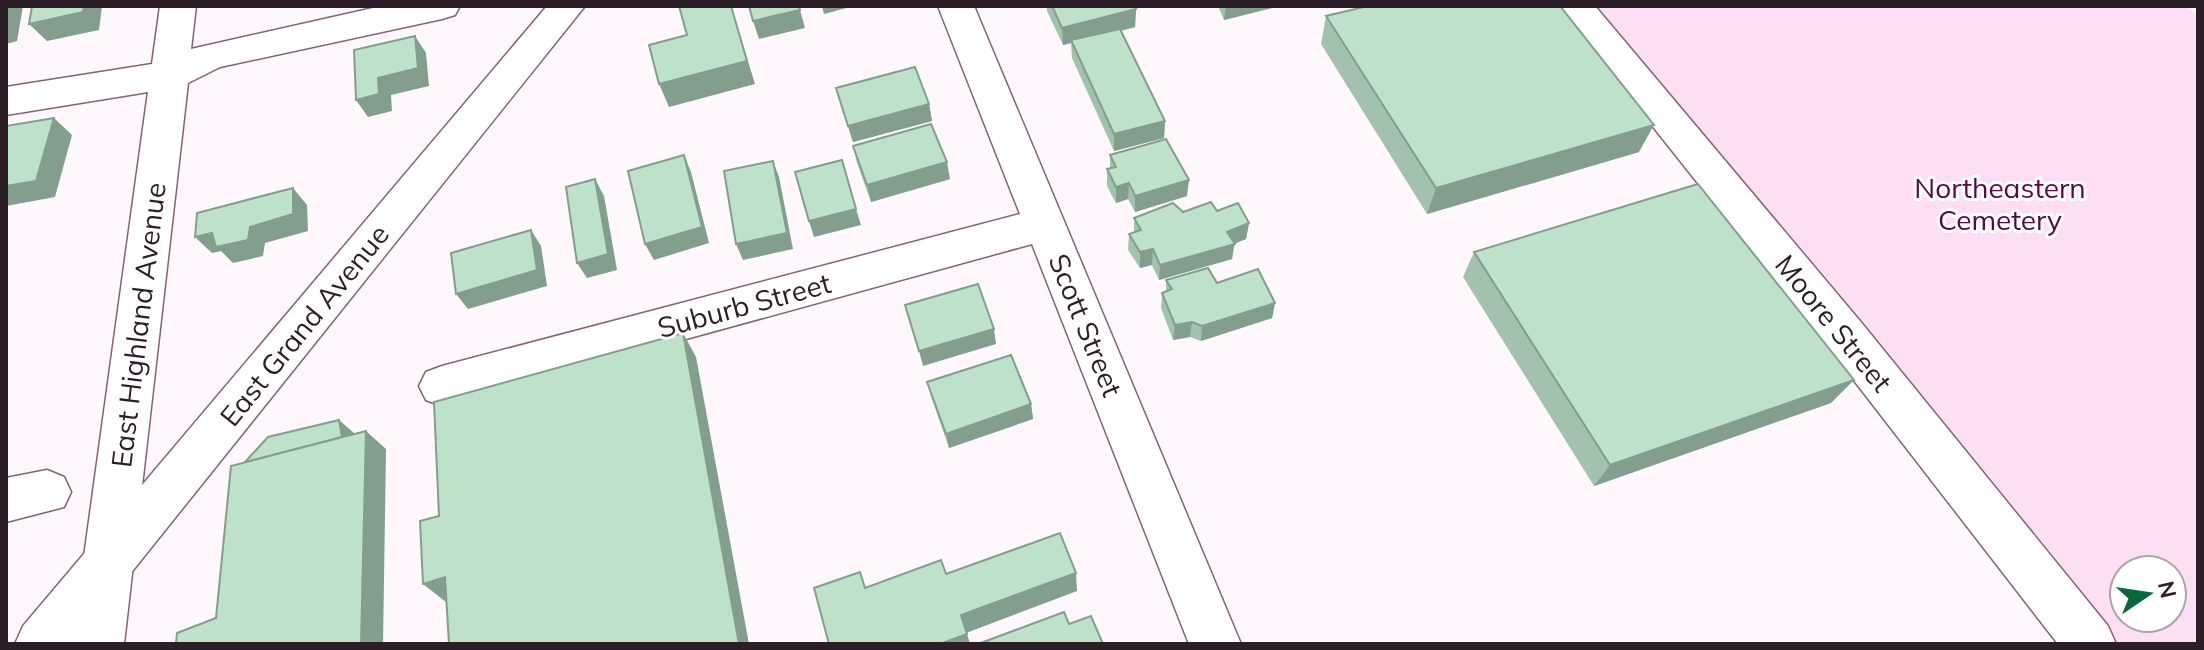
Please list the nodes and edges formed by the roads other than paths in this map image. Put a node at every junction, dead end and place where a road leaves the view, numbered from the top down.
1 (178, 6) edge
2 (442, 6) edge
3 (567, 6) edge
4 (956, 6) edge
5 (1575, 6) edge
6 (170, 75) junction
7 (6, 101) edge
8 (1045, 224) junction
9 (442, 386) dead end
10 (107, 566) junction
11 (41, 644) edge
12 (98, 644) edge
13 (1215, 644) edge
14 (2090, 644) edge

1 - 6 street, East Highland Avenue
2 - 6 street
3 - 10 street, East Grand Avenue
4 - 8 street, Scott Street
5 - 14 street, Moore Street
6 - 7 street
6 - 10 street, East Highland Avenue
8 - 9 street, Suburb Street
8 - 13 street, Scott Street
10 - 11 street, East Grand Avenue
10 - 12 street, East Highland Avenue

